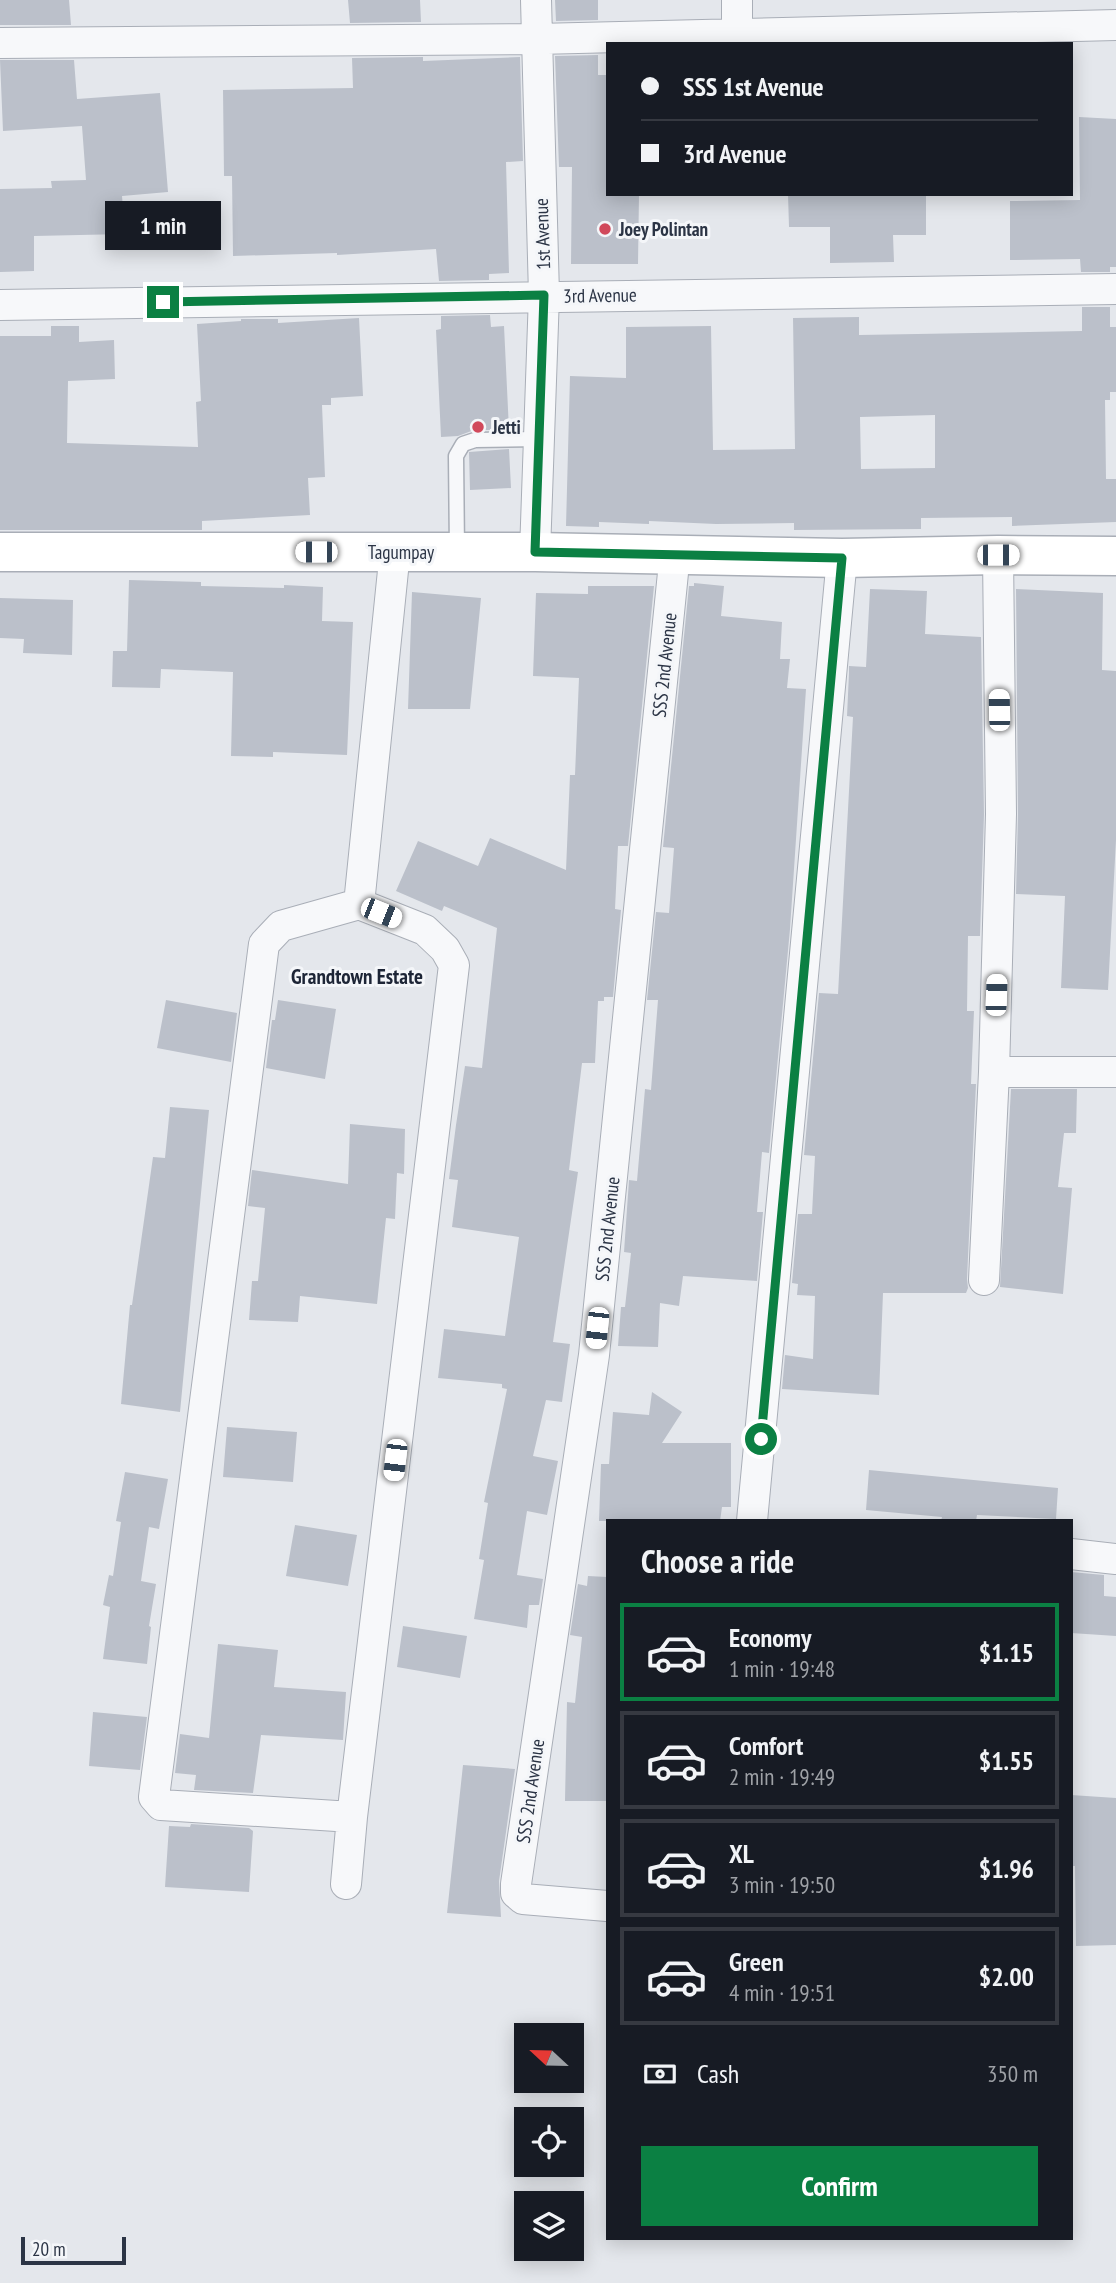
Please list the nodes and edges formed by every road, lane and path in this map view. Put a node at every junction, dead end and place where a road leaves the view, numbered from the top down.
1 (536, 0) edge
2 (737, 0) edge
3 (1116, 25) edge
4 (737, 32) junction
5 (537, 39) junction
6 (0, 43) edge
7 (1116, 289) edge
8 (544, 295) junction
9 (0, 305) edge
10 (539, 439) junction
11 (395, 551) junction
12 (0, 552) edge
13 (457, 552) junction
14 (535, 552) junction
15 (676, 553) junction
16 (998, 555) junction
17 (1116, 556) edge
18 (842, 558) junction
19 (359, 904) junction
20 (994, 1072) junction
21 (1116, 1072) edge
22 (984, 1280) dead end
23 (752, 1519) edge
24 (1073, 1554) edge
25 (1116, 1559) edge
26 (352, 1817) junction
27 (346, 1884) dead end
28 (606, 1906) edge

1 - 5 street, 1st Avenue
2 - 4 street
3 - 4 street
4 - 5 street
5 - 6 street
5 - 8 street, 1st Avenue
7 - 8 street, 3rd Avenue
8 - 9 street, 3rd Avenue
8 - 10 street, 1st Avenue
10 - 13 lane
10 - 14 street, 1st Avenue
11 - 12 main road, Tagumpay
11 - 13 main road, Tagumpay
11 - 19 street
13 - 14 main road, Tagumpay
14 - 15 main road, Tagumpay
15 - 18 main road, Tagumpay
15 - 28 street, SSS 2nd Avenue
16 - 17 main road, Tagumpay
16 - 18 main road, Tagumpay
16 - 20 street
18 - 23 street
19 - 26 street
19 - 26 street
20 - 21 street
20 - 22 street
24 - 25 street
26 - 27 street

